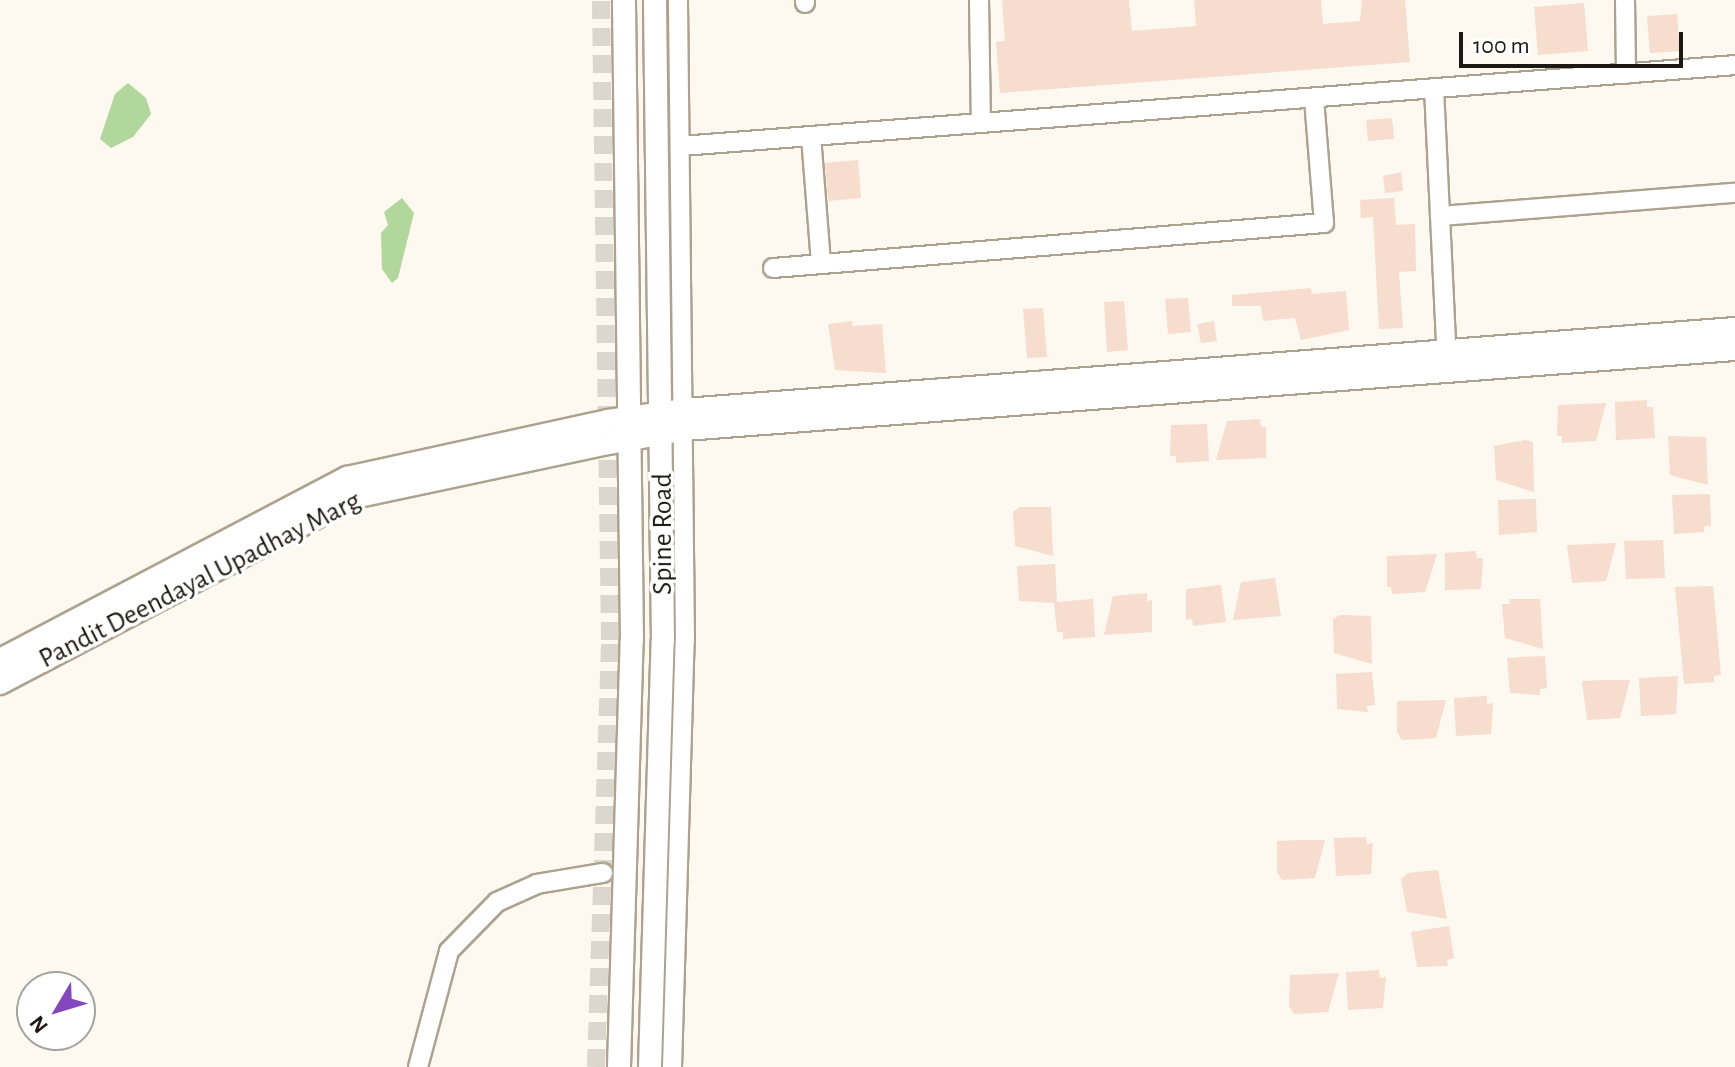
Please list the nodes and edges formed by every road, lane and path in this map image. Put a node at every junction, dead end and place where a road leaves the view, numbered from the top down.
1 (624, 0) edge
2 (655, 0) edge
3 (678, 0) edge
4 (979, 0) edge
5 (1625, 0) edge
6 (1735, 65) edge
7 (1626, 74) junction
8 (1434, 88) junction
9 (1314, 98) junction
10 (981, 123) junction
11 (811, 136) junction
12 (681, 146) junction
13 (1735, 193) edge
14 (1440, 216) junction
15 (821, 264) junction
16 (773, 268) dead end
17 (1735, 329) edge
18 (1735, 349) edge
19 (1447, 362) junction
20 (674, 422) junction
21 (632, 428) junction
22 (0, 660) edge
23 (0, 683) edge
24 (603, 873) dead end
25 (418, 1067) edge
26 (619, 1067) edge
27 (650, 1067) edge
28 (672, 1067) edge

1 - 21 main road, Spine Road
2 - 20 main road, Spine Road
3 - 12 street, Spine Road
4 - 10 street
5 - 7 street
6 - 7 street
7 - 8 street
8 - 9 street
8 - 14 street
9 - 10 street
9 - 15 street
10 - 11 street
11 - 12 street
11 - 15 street
12 - 20 street, Spine Road
13 - 14 street
14 - 19 street
15 - 16 street
17 - 19 main road
18 - 19 main road
19 - 20 main road, Pandit Deendayal Upadhay Marg
20 - 21 main road, Pandit Deendayal Upadhay Marg
20 - 27 main road, Spine Road
20 - 28 street, Spine Road
21 - 22 main road, Pandit Deendayal Upadhay Marg
21 - 23 main road, Pandit Deendayal Upadhay Marg
21 - 26 main road, Spine Road
24 - 25 street

